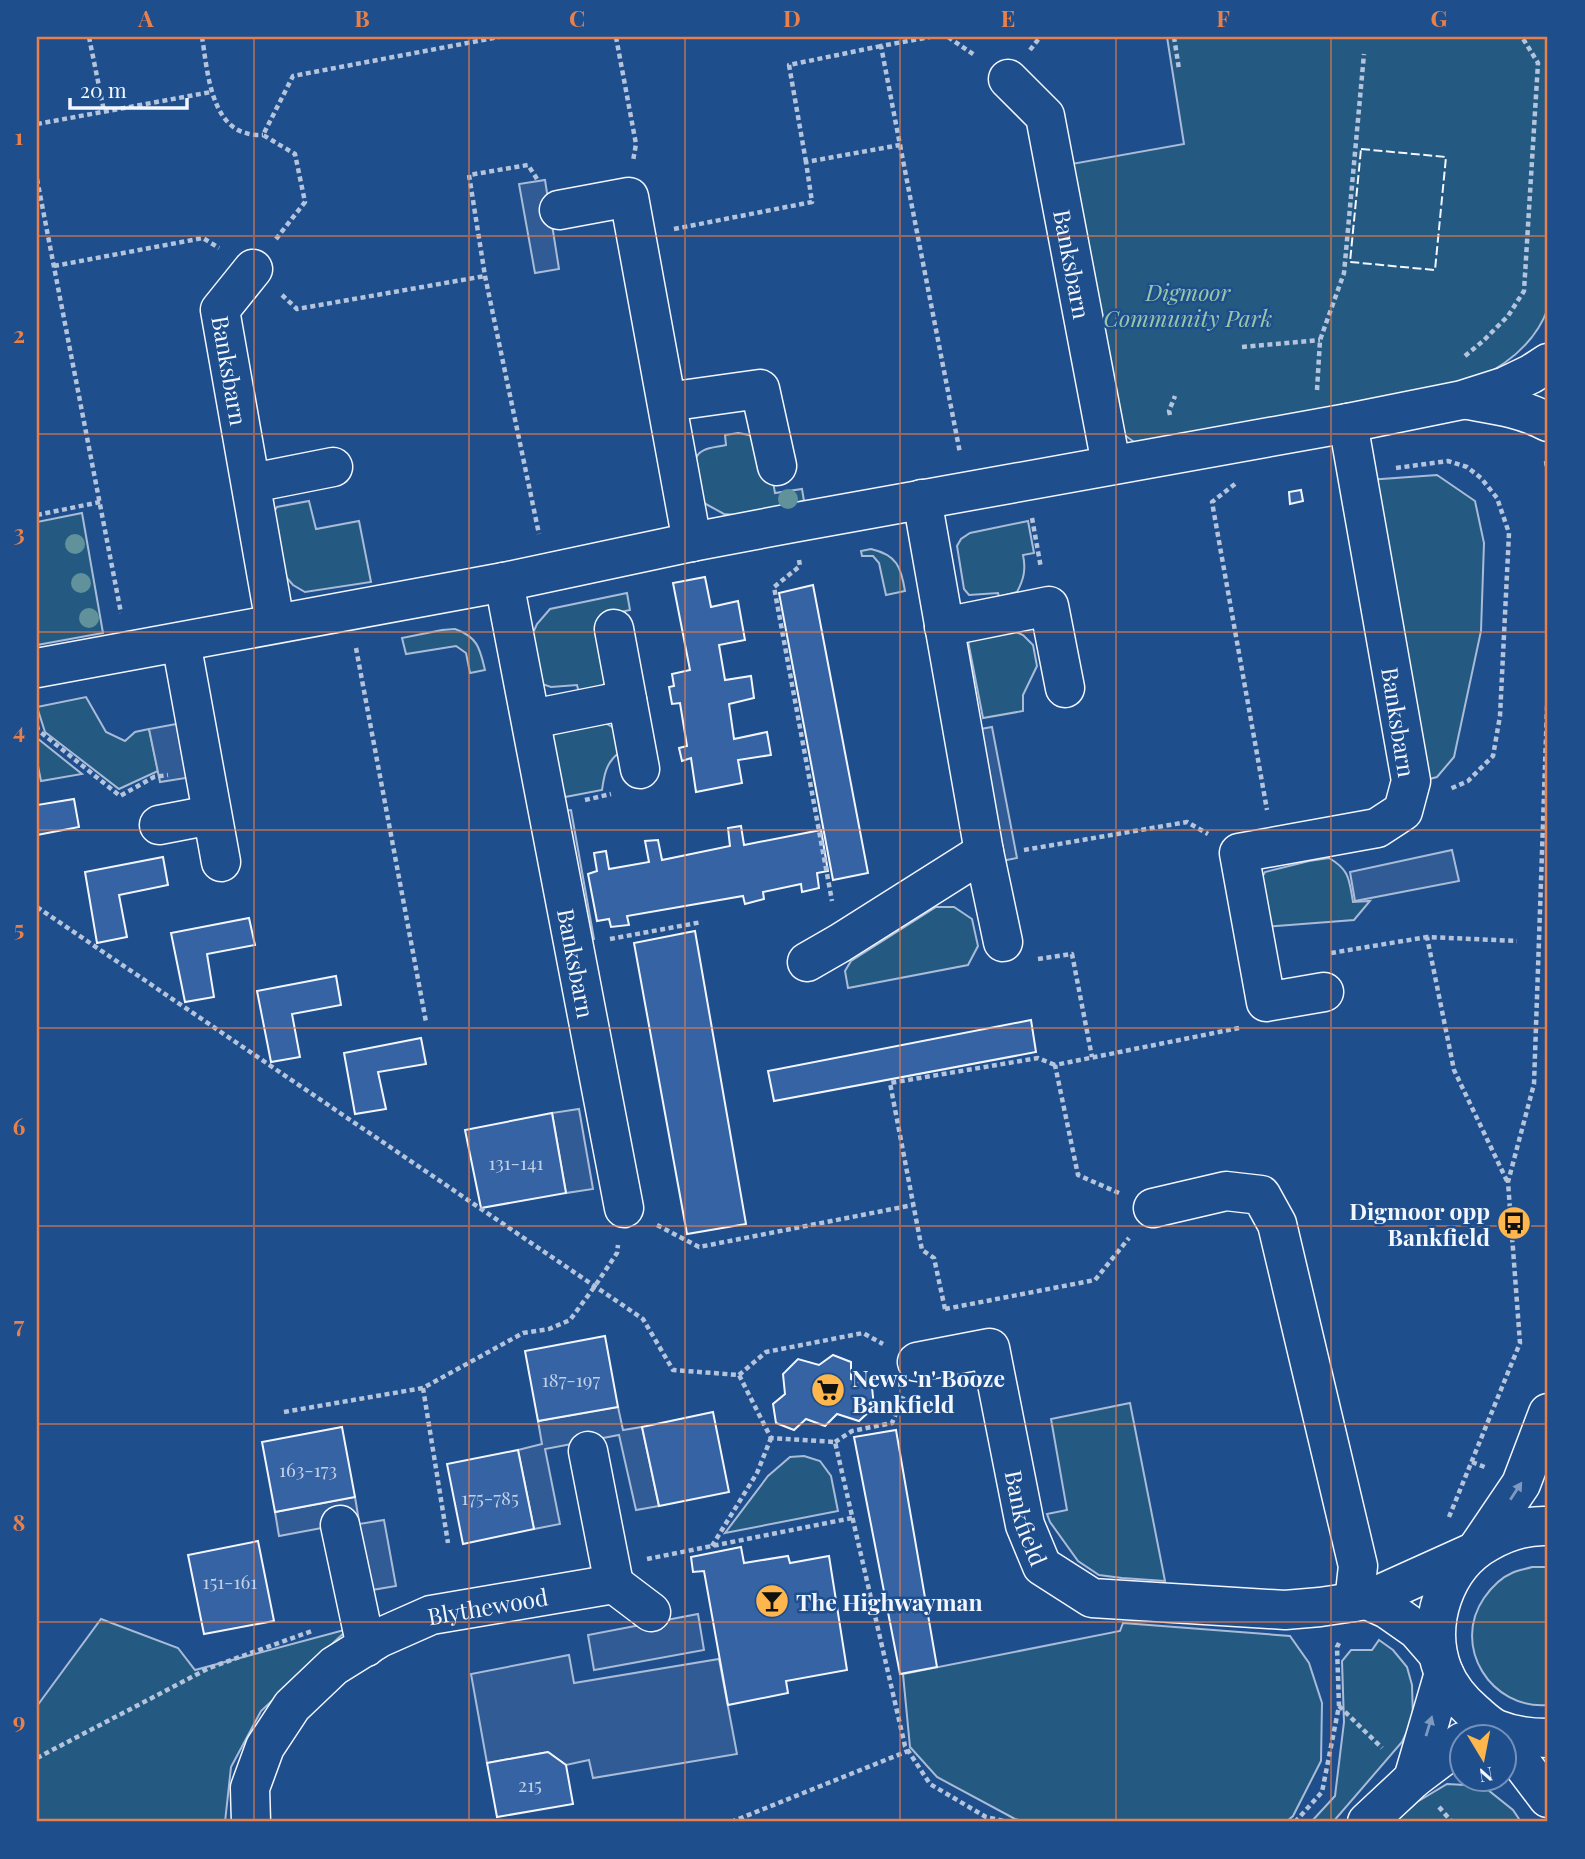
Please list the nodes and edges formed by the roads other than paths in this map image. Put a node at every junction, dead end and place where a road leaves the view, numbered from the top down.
1 (1008, 79) dead end
2 (559, 210) road end
3 (253, 269) road end
4 (1548, 363) edge
5 (1462, 400) junction
6 (667, 402) junction
7 (1548, 422) edge
8 (1348, 423) junction
9 (1111, 464) junction
10 (777, 466) dead end
11 (333, 467) dead end
12 (252, 483) junction
13 (922, 499) junction
14 (692, 542) junction
15 (505, 582) junction
16 (275, 624) junction
17 (944, 627) junction
18 (614, 629) dead end
19 (181, 642) junction
20 (37, 668) edge
21 (1065, 688) dead end
22 (627, 700) junction
23 (532, 719) junction
24 (640, 769) road end
25 (211, 815) junction
26 (159, 825) dead end
27 (984, 852) junction
28 (221, 862) dead end
29 (1003, 942) road end
30 (823, 953) road end
31 (1324, 992) dead end
32 (624, 1208) road end
33 (1153, 1208) road end
34 (918, 1362) road end
35 (1548, 1413) edge
36 (588, 1451) dead end
37 (341, 1525) dead end
38 (1548, 1526) edge
39 (1473, 1551) junction
40 (612, 1575) junction
41 (1360, 1601) junction
42 (651, 1612) dead end
43 (363, 1630) junction
44 (1441, 1663) junction
45 (1477, 1722) edge
46 (1518, 1737) edge
47 (1548, 1738) edge
48 (1448, 1758) edge
49 (1518, 1767) edge
50 (1413, 1779) junction
51 (1548, 1798) edge
52 (251, 1822) edge
53 (1367, 1822) edge

1 - 9 street, Banksbarn
2 - 6 street
3 - 12 street, Banksbarn
4 - 5 street
5 - 7 street
5 - 8 street
6 - 10 street
6 - 14 street
8 - 9 street
8 - 31 street, Banksbarn
9 - 13 street
11 - 12 street
12 - 16 street, Banksbarn
13 - 14 street
13 - 17 street
14 - 15 street
15 - 16 street
15 - 23 street, Banksbarn
16 - 19 street
17 - 21 street
17 - 27 street
18 - 22 street
19 - 20 street
19 - 25 street
22 - 23 street
22 - 24 street
23 - 32 street, Banksbarn
25 - 26 street
25 - 28 street
27 - 29 street
27 - 30 street
33 - 41 street
34 - 41 street, Bankfield
39 -> 35 street
36 - 40 street
37 - 43 street
38 - 39 street, Bankfield
39 - 41 street, Bankfield
39 - 44 street
40 - 42 street
40 - 43 street, Blythewood
41 - 44 street
43 - 52 street, Blythewood
44 - 45 street
50 -> 44 street
46 - 47 street
48 - 50 street
49 - 51 street
50 - 53 street

